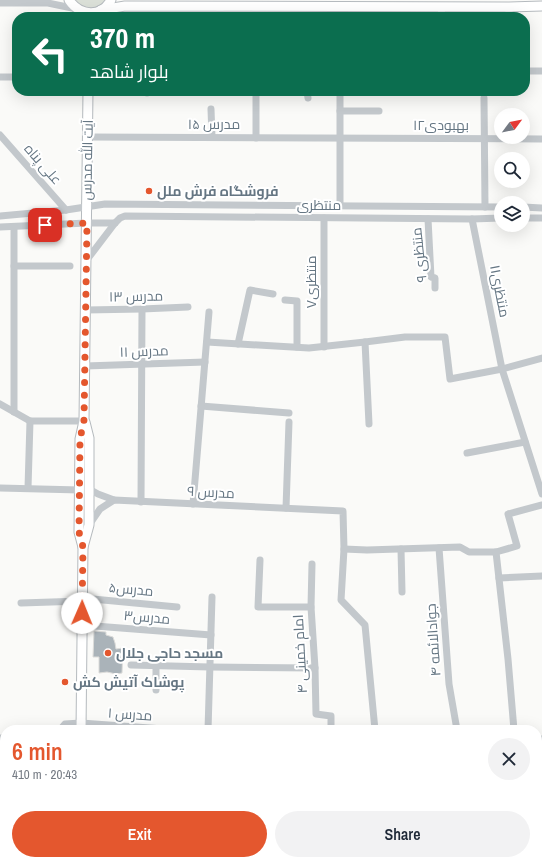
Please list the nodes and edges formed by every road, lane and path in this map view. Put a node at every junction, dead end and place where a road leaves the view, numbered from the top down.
1 (69, 0) edge
2 (111, 0) edge
3 (38, 1) edge
4 (0, 2) edge
5 (134, 3) edge
6 (220, 6) junction
7 (256, 6) junction
8 (442, 6) junction
9 (542, 6) edge
10 (509, 7) junction
11 (77, 9) junction
12 (101, 10) junction
13 (83, 12) edge
14 (95, 12) edge
15 (220, 12) edge
16 (256, 12) edge
17 (442, 12) edge
18 (509, 12) edge
19 (530, 71) edge
20 (542, 71) edge
21 (0, 77) edge
22 (12, 77) edge
23 (88, 96) edge
24 (256, 96) edge
25 (340, 96) edge
26 (484, 98) dead end
27 (211, 109) dead end
28 (340, 111) junction
29 (379, 111) dead end
30 (0, 135) edge
31 (88, 137) junction
32 (212, 137) junction
33 (256, 138) junction
34 (340, 138) junction
35 (484, 138) junction
36 (542, 139) edge
37 (163, 204) junction
38 (87, 206) junction
39 (340, 206) junction
40 (485, 207) junction
41 (494, 207) edge
42 (530, 207) edge
43 (542, 208) edge
44 (66, 210) junction
45 (0, 216) edge
46 (163, 216) junction
47 (324, 218) junction
48 (494, 218) edge
49 (530, 218) edge
50 (542, 218) edge
51 (428, 219) junction
52 (472, 219) junction
53 (87, 223) junction
54 (116, 223) junction
55 (0, 227) edge
56 (14, 227) junction
57 (86, 261) junction
58 (14, 266) junction
59 (70, 266) dead end
60 (435, 288) dead end
61 (273, 294) dead end
62 (285, 300) dead end
63 (188, 307) dead end
64 (142, 309) junction
65 (86, 310) junction
66 (209, 312) dead end
67 (207, 342) junction
68 (365, 342) junction
69 (238, 344) junction
70 (297, 346) junction
71 (324, 347) junction
72 (542, 358) edge
73 (205, 362) junction
74 (141, 364) junction
75 (85, 366) junction
76 (502, 369) junction
77 (0, 404) edge
78 (201, 406) junction
79 (14, 412) junction
80 (289, 413) dead end
81 (84, 420) junction
82 (30, 421) junction
83 (289, 422) dead end
84 (369, 424) dead end
85 (525, 442) junction
86 (467, 453) dead end
87 (0, 488) edge
88 (28, 488) junction
89 (84, 490) junction
90 (542, 494) edge
91 (114, 500) junction
92 (141, 502) junction
93 (193, 504) junction
94 (542, 505) edge
95 (286, 508) junction
96 (89, 525) junction
97 (83, 547) junction
98 (439, 548) junction
99 (344, 549) junction
100 (401, 549) junction
101 (496, 552) junction
102 (260, 560) dead end
103 (312, 564) dead end
104 (542, 576) edge
105 (499, 578) junction
106 (402, 592) dead end
107 (212, 597) dead end
108 (82, 600) junction
109 (21, 603) dead end
110 (177, 607) dead end
111 (311, 607) junction
112 (82, 625) junction
113 (211, 635) junction
114 (131, 665) dead end
115 (156, 666) junction
116 (210, 667) junction
117 (315, 668) junction
118 (156, 690) dead end
119 (81, 725) edge
120 (208, 725) edge
121 (331, 725) edge
122 (375, 725) edge
123 (456, 725) edge
124 (514, 725) edge
125 (457, 865) edge
126 (470, 865) edge

1 - 11 main road
2 - 12 main road
3 - 4 street
3 - 11 street
5 - 6 main road
5 - 12 main road
6 - 7 main road
6 - 15 street
7 - 8 main road
7 - 16 street
8 - 10 main road
8 - 17 street
9 - 10 main road
10 - 18 street
11 - 13 main road
12 - 14 main road
19 - 20 street
21 - 22 street
23 - 31 main road, آیت الله مدرس
24 - 33 street
25 - 28 street
26 - 35 street
27 - 32 street
28 - 29 street
28 - 34 street
30 - 44 street, علی پناه
31 - 32 street, مدرس ۱۵
31 - 38 main road, آیت الله مدرس
32 - 33 street, مدرس ۱۵
33 - 34 street, مدرس ۱۵
34 - 35 street, بهبودی۱۲
34 - 39 street
35 - 36 street, بهبودی۱۲
35 - 40 street
37 - 38 street, منتظری
37 - 39 street, منتظری
37 - 46 street
38 - 44 street, منتظری
38 - 53 main road, آیت الله مدرس
39 - 40 street, منتظری
40 - 41 street, منتظری
42 - 43 street
44 - 45 street, منتظری
46 - 47 street, منتظری
46 - 54 street, منتظری
47 - 51 street, منتظری
47 - 71 street, منتظری۷
48 - 52 street, منتظری
49 - 50 street
51 - 52 street, منتظری
51 - 60 street, منتظری ۹
52 - 76 street, منتظری۱۱
53 - 54 street
53 - 56 street
53 - 57 main road, آیت الله مدرس
54 - 57 street, منتظری
55 - 56 street
56 - 58 street
57 - 65 main road, آیت الله مدرس
58 - 59 street
58 - 79 street
61 - 69 street
62 - 70 street
63 - 64 street, مدرس ۱۳
64 - 65 street, مدرس ۱۳
64 - 74 street
65 - 75 main road, آیت الله مدرس
66 - 67 street
67 - 69 street
67 - 73 street
68 - 71 street
68 - 76 street
68 - 84 street
69 - 70 street
70 - 71 street
72 - 76 street
73 - 74 street, مدرس ۱۱
73 - 78 street
74 - 75 street, مدرس ۱۱
74 - 92 street
75 - 81 main road, آیت الله مدرس
76 - 85 street, منتظری۱۱
77 - 79 street
78 - 80 street
78 - 93 street
79 - 82 street
81 - 82 street
81 - 89 main road, آیت الله مدرس
82 - 88 street
83 - 95 street
85 - 86 street
85 - 90 street, منتظری۱۱
87 - 88 street
88 - 89 street
89 - 91 street, مدرس ۹
89 - 96 main road, آیت الله مدرس
89 - 97 main road, آیت الله مدرس
91 - 92 street, مدرس ۹
91 - 96 street
92 - 93 street, مدرس ۹
93 - 95 street, مدرس ۹
94 - 101 street
95 - 99 street, مدرس ۹
96 - 97 main road, آیت الله مدرس
97 - 108 main road, آیت الله مدرس
98 - 100 street
98 - 101 street
98 - 123 street, جوادالائمه ۴
99 - 100 street
99 - 122 street
100 - 106 street
101 - 105 street
102 - 111 street
103 - 111 street, امام خمینی ۴
104 - 105 street
105 - 124 street
107 - 113 street
108 - 109 street, مدرس۵
108 - 110 street, مدرس۵
108 - 112 main road, آیت الله مدرس
111 - 117 street, امام خمینی ۴
112 - 113 street, مدرس۳
112 - 119 main road, آیت الله مدرس
113 - 116 street
114 - 115 street
115 - 116 street
115 - 118 street
116 - 117 street
116 - 120 street
117 - 121 street, امام خمینی ۴
125 - 126 main road

